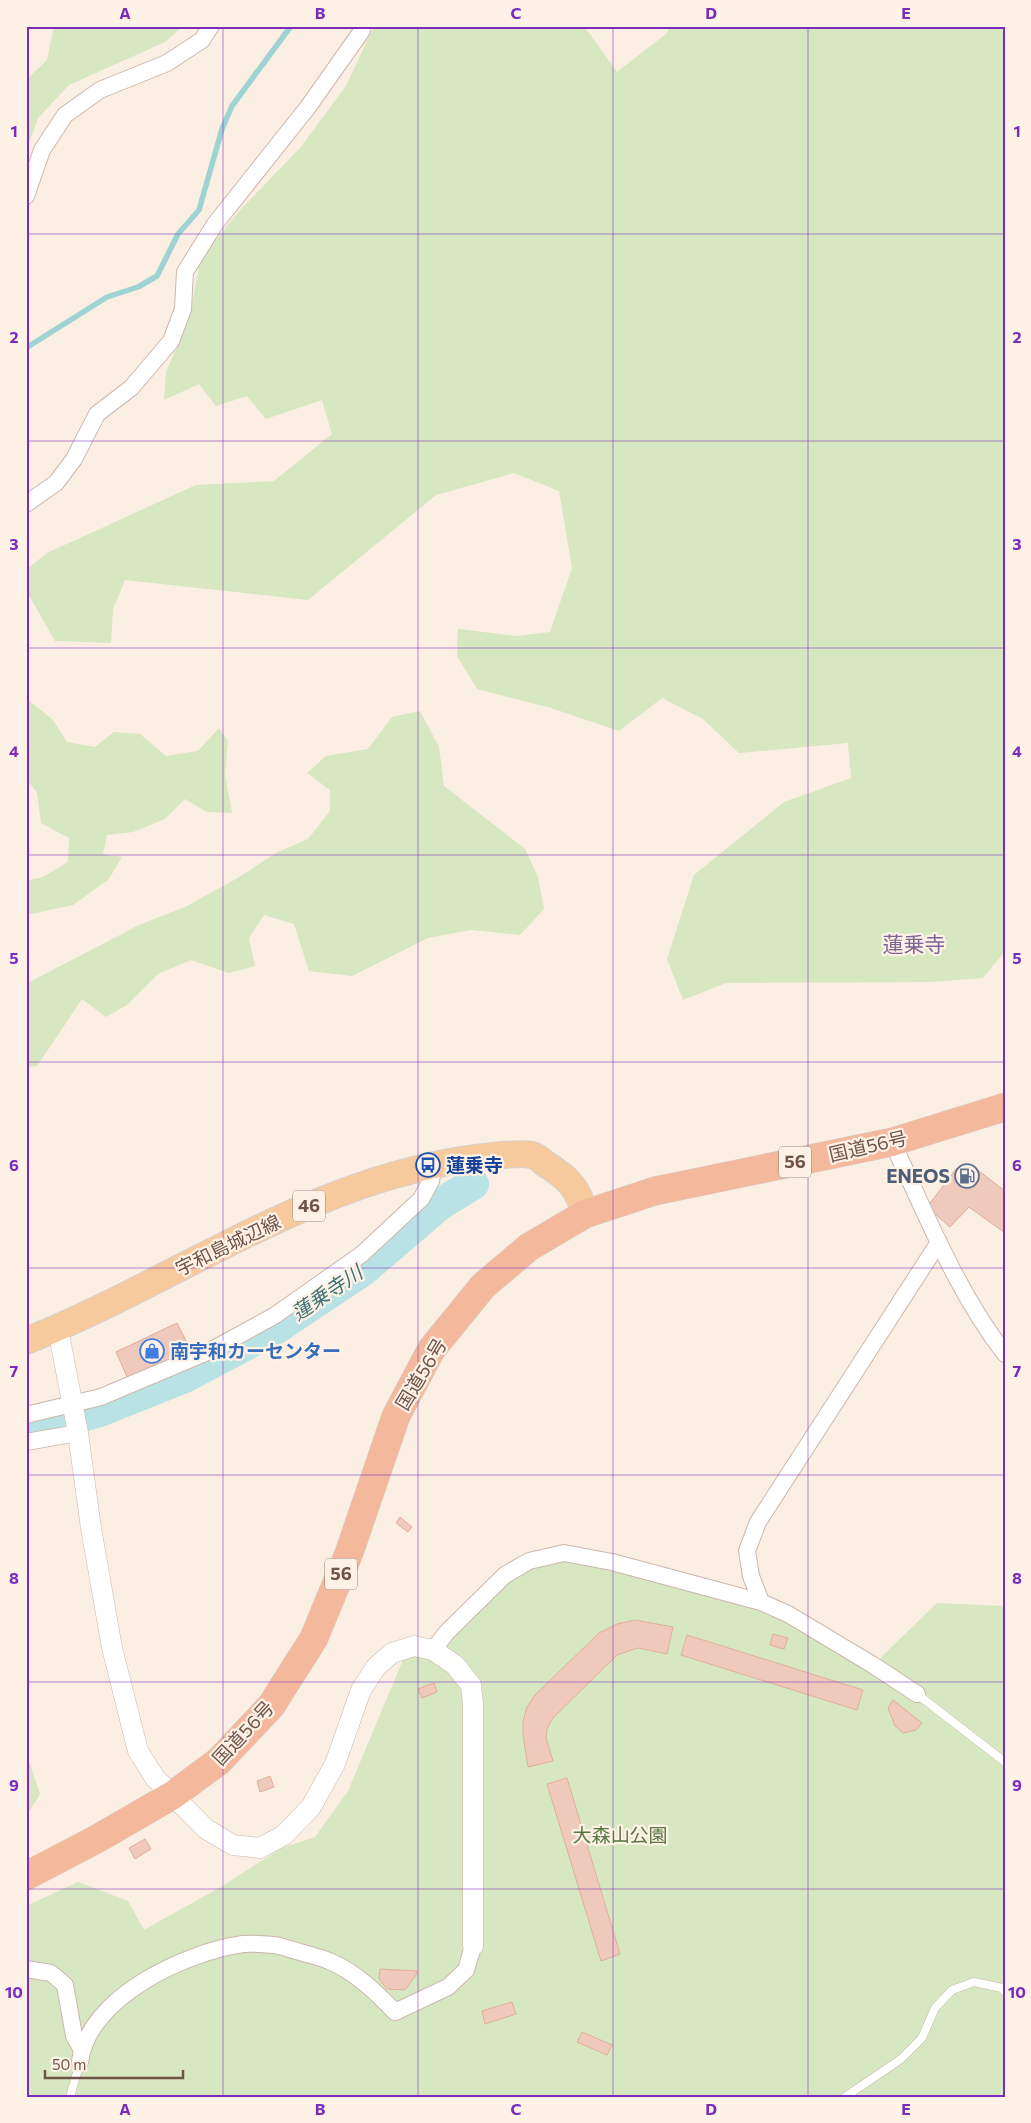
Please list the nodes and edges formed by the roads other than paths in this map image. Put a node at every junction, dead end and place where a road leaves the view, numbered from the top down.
1 (211, 26) edge
2 (363, 26) edge
3 (26, 196) edge
4 (26, 504) edge
5 (1005, 1107) edge
6 (892, 1142) junction
7 (434, 1164) junction
8 (586, 1214) junction
9 (939, 1242) junction
10 (58, 1328) junction
11 (26, 1341) edge
12 (1005, 1354) edge
13 (72, 1403) junction
14 (26, 1414) edge
15 (78, 1432) junction
16 (26, 1442) edge
17 (761, 1602) junction
18 (433, 1650) junction
19 (917, 1694) joint
20 (1005, 1762) edge
21 (173, 1795) junction
22 (26, 1876) edge
23 (473, 1946) joint
24 (26, 1969) edge
25 (1005, 1992) edge
26 (81, 2056) junction
27 (70, 2097) edge
28 (845, 2097) edge

1 - 3 street
2 - 4 street
5 - 6 highway, 国道56号 / 56
6 - 8 highway, 国道56号 / 56
6 - 9 street
7 - 8 main road, 宇和島城辺線 / 46
7 - 10 main road, 宇和島城辺線 / 46
7 - 13 street
8 - 21 highway, 国道56号 / 56
9 - 12 street
9 - 17 street
10 - 11 main road, 宇和島城辺線 / 46
10 - 13 street
13 - 14 street
13 - 15 street
15 - 16 street
15 - 21 street
17 - 18 street
17 - 19 street
18 - 21 street
18 - 23 street
19 - 20 lane
21 - 22 highway, 国道56号 / 56
23 - 26 street
24 - 26 street
25 - 28 lane
26 - 27 lane

